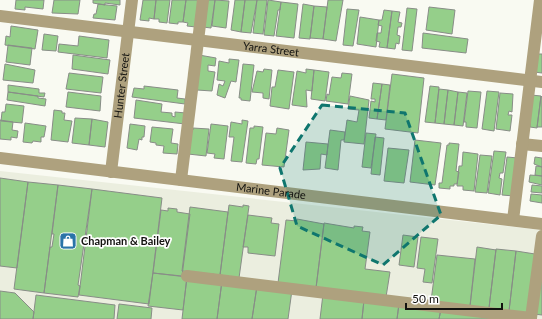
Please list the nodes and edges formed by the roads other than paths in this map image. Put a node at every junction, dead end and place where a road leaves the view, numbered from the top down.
1 (132, 0) edge
2 (203, 0) edge
3 (540, 0) edge
4 (0, 16) edge
5 (128, 32) junction
6 (198, 40) junction
7 (536, 81) edge
8 (522, 144) junction
9 (542, 146) edge
10 (0, 158) edge
11 (111, 172) junction
12 (181, 180) junction
13 (513, 220) junction
14 (542, 224) edge
15 (542, 236) edge
16 (187, 276) dead end

1 - 5 street, Hunter Street
2 - 6 street
3 - 7 street
4 - 5 street, Yarra Street
5 - 6 street, Yarra Street
5 - 11 street, Hunter Street
6 - 7 street, Yarra Street
6 - 12 street
7 - 8 street
8 - 9 street
8 - 13 street
10 - 11 street, Marine Parade
11 - 12 street, Marine Parade
12 - 13 street, Marine Parade
13 - 14 street, Marine Parade
15 - 16 street

